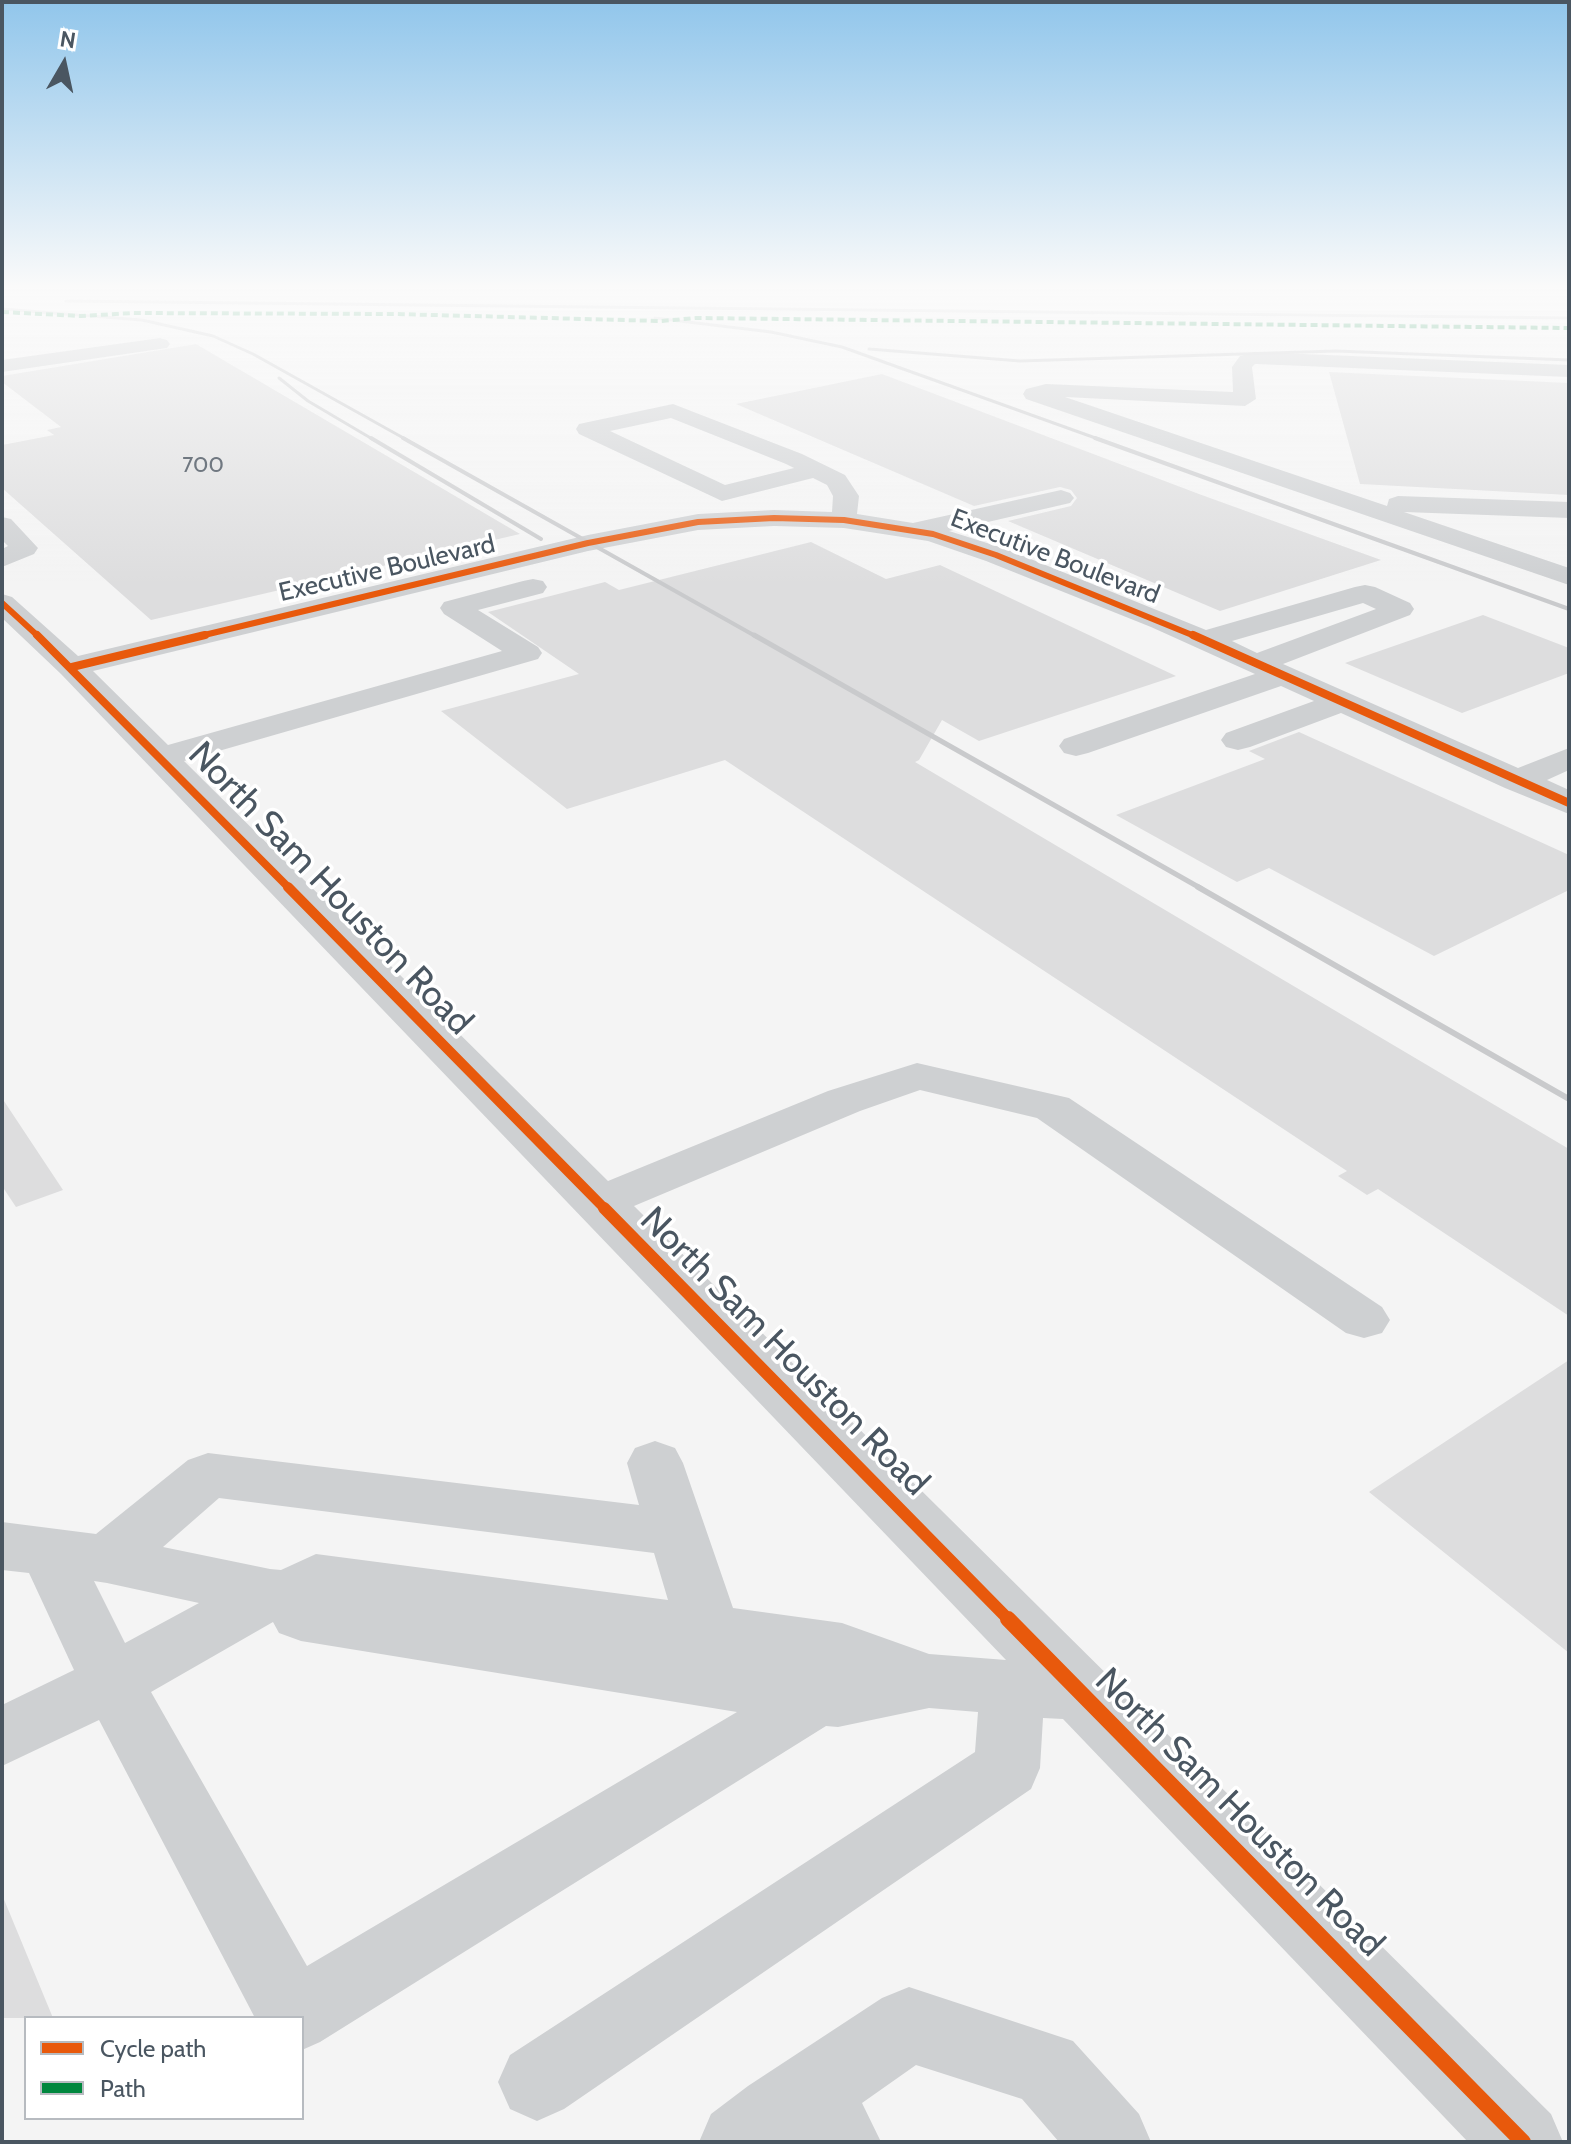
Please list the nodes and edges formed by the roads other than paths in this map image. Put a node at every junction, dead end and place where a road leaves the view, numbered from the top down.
1 (1244, 385) edge
2 (1245, 399) junction
3 (633, 418) junction
4 (674, 436) dead end
5 (744, 468) dead end
6 (1252, 468) junction
7 (816, 470) junction
8 (772, 480) junction
9 (1061, 498) dead end
10 (1351, 502) junction
11 (1569, 510) edge
12 (844, 520) junction
13 (2, 525) edge
14 (775, 526) junction
15 (1429, 529) junction
16 (1569, 534) edge
17 (927, 538) junction
18 (1569, 577) edge
19 (555, 581) dead end
20 (417, 585) junction
21 (454, 608) junction
22 (21, 620) edge
23 (1191, 634) junction
24 (1140, 638) junction
25 (1261, 675) junction
26 (1342, 702) junction
27 (1238, 740) dead end
28 (1076, 746) dead end
29 (161, 757) junction
30 (1569, 758) edge
31 (1517, 781) junction
32 (1569, 803) edge
33 (597, 1203) junction
34 (1364, 1320) dead end
35 (655, 1463) dead end
36 (679, 1533) junction
37 (52, 1552) edge
38 (279, 1595) junction
39 (709, 1631) junction
40 (929, 1681) junction
41 (112, 1682) junction
42 (1012, 1687) junction
43 (1081, 1693) junction
44 (818, 1697) junction
45 (2, 1737) edge
46 (537, 2082) dead end
47 (785, 2133) edge
48 (1111, 2142) edge
49 (1523, 2142) edge

1 - 2 street
2 - 6 street
2 - 6 street
3 - 4 street
3 - 7 street
3 - 8 street
5 - 8 street
6 - 10 street
7 - 8 street
7 - 12 street
9 - 17 street
10 - 11 street
10 - 15 street
12 - 14 street, Executive Boulevard
12 - 17 street, Executive Boulevard
13 - 22 street
14 - 17 street
14 - 20 street, Executive Boulevard
15 - 16 street
15 - 18 street
17 - 23 street, Executive Boulevard
17 - 24 street
19 - 21 street
20 - 21 street
20 - 22 street, Executive Boulevard
21 - 29 street
22 - 29 street, North Sam Houston Road
23 - 24 street
23 - 25 street, Executive Boulevard
23 - 25 street
24 - 25 street
25 - 26 street, Executive Boulevard
25 - 28 street
26 - 27 street
26 - 31 street, Executive Boulevard
29 - 33 street, North Sam Houston Road
30 - 31 street
31 - 32 street, Executive Boulevard
33 - 34 street
33 - 43 street, North Sam Houston Road
35 - 36 street
36 - 37 street
36 - 39 street
37 - 38 street
37 - 41 street
38 - 39 street
38 - 41 street
38 - 44 street
39 - 40 street
40 - 42 street
40 - 44 street
41 - 44 street
41 - 45 street
42 - 43 street
42 - 46 street
43 - 49 street, North Sam Houston Road
47 - 48 street

